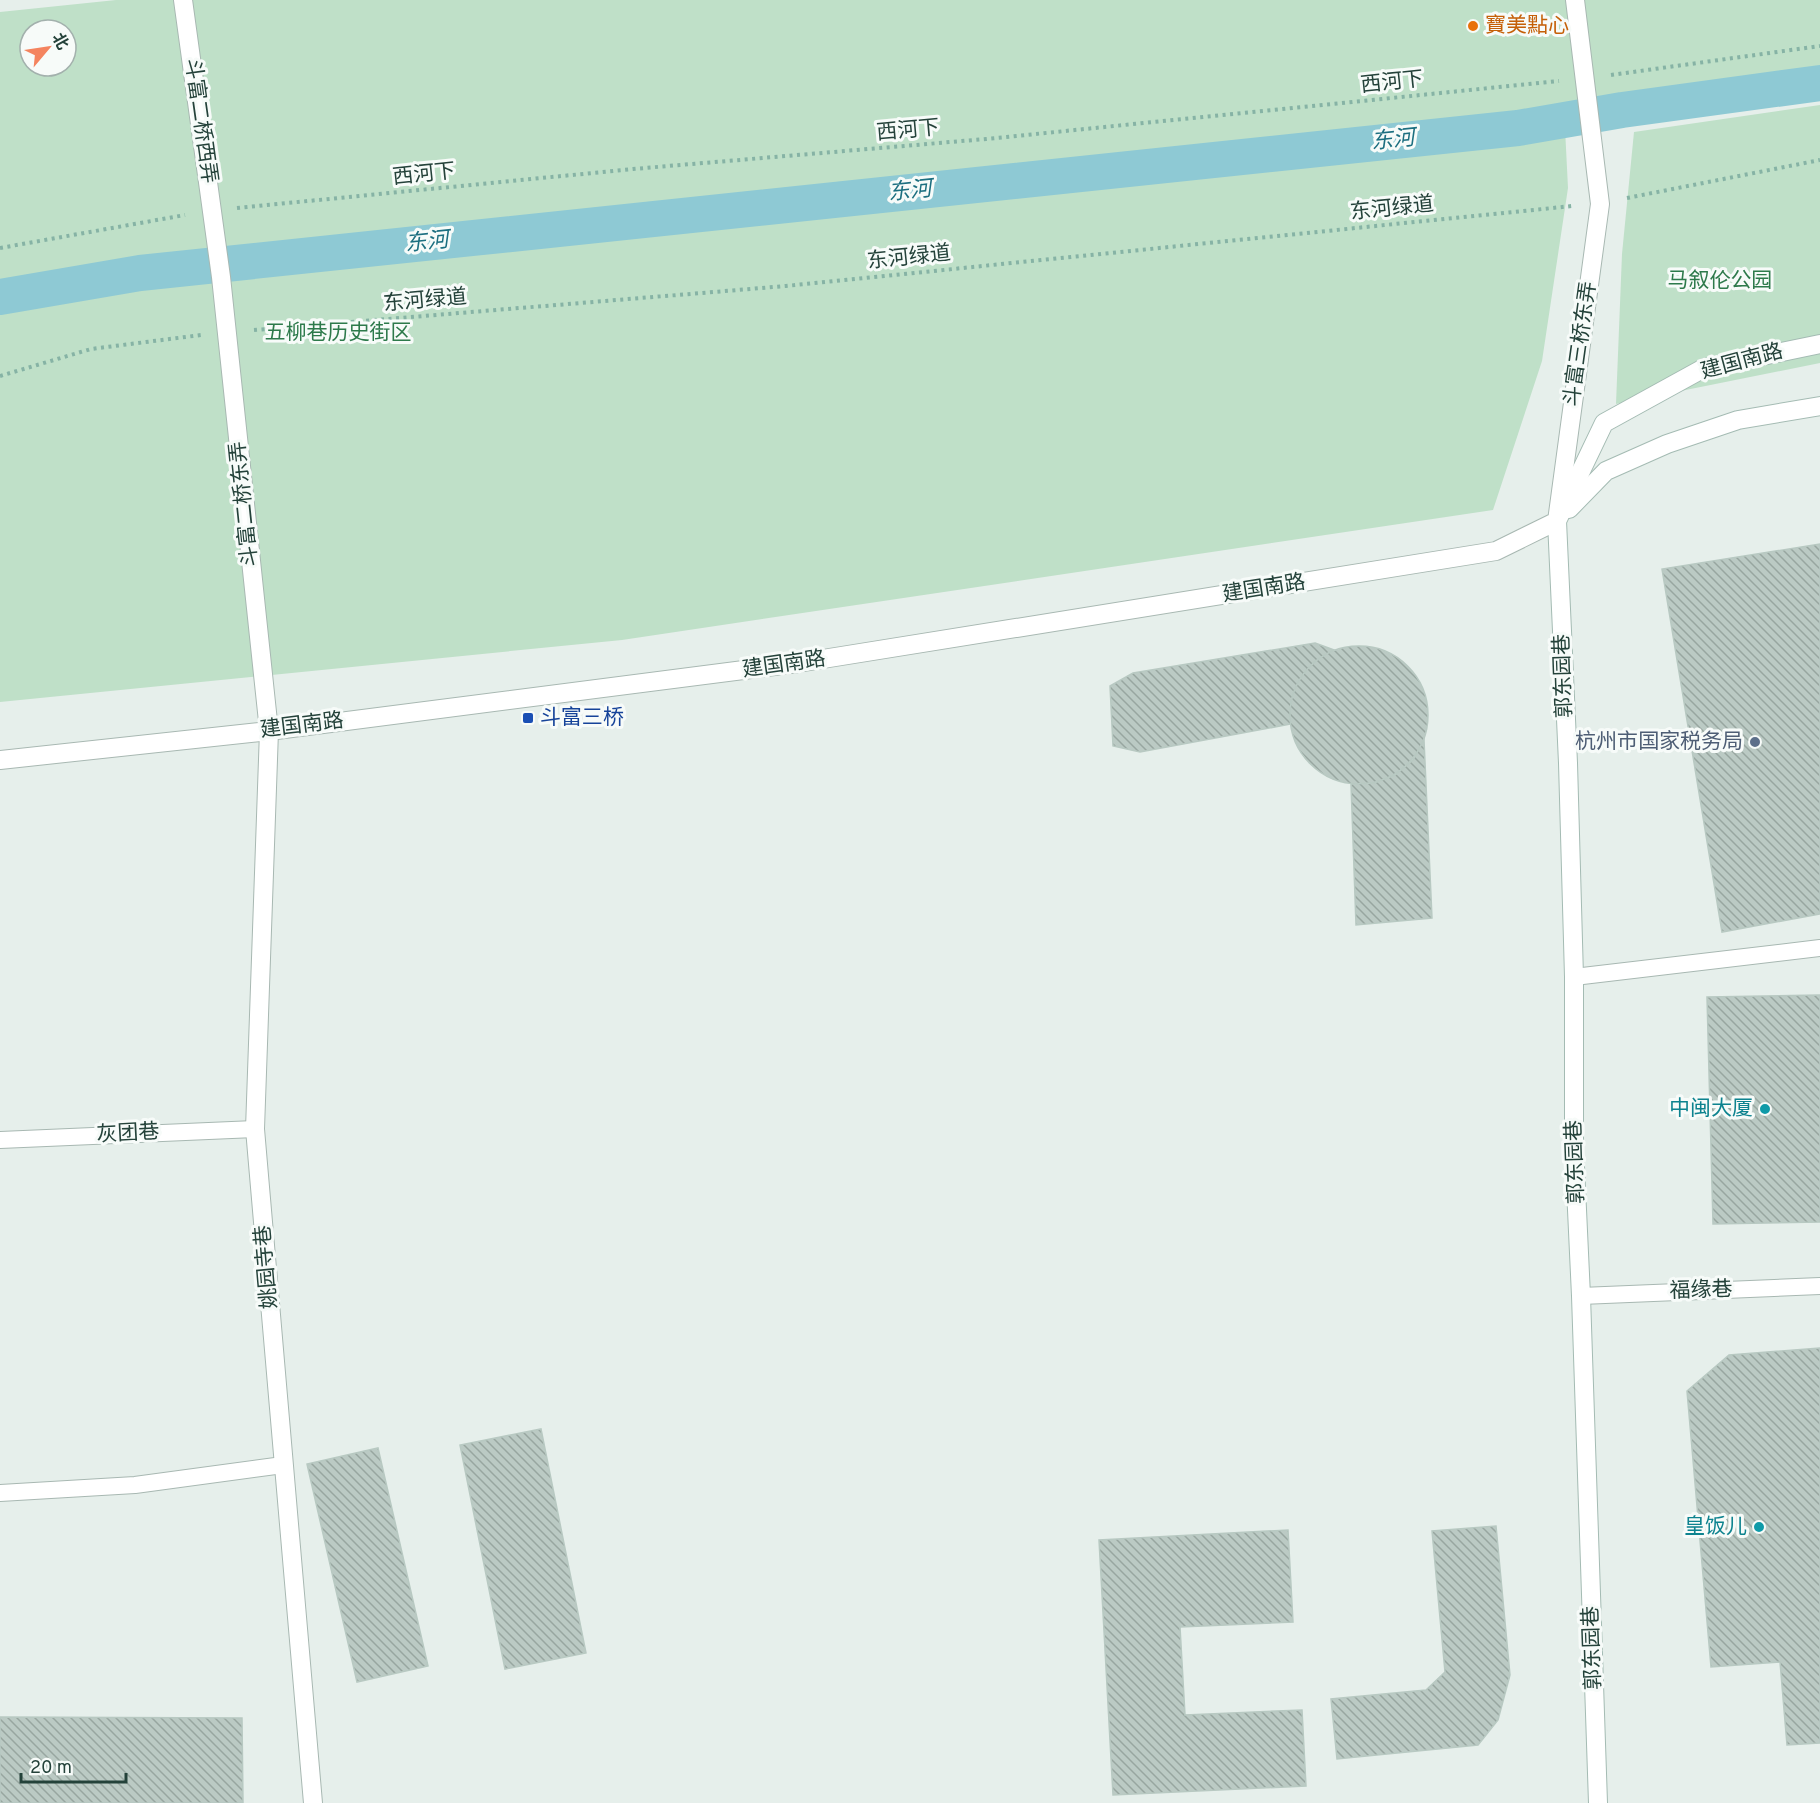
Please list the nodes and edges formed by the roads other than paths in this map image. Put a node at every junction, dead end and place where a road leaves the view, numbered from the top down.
1 (183, 0) edge
2 (1575, 0) edge
3 (221, 277) joint
4 (1820, 344) edge
5 (1820, 406) edge
6 (1557, 521) junction
7 (269, 731) junction
8 (0, 760) edge
9 (1820, 948) edge
10 (1574, 977) junction
11 (255, 1129) junction
12 (0, 1140) edge
13 (1820, 1286) edge
14 (1581, 1296) junction
15 (283, 1465) junction
16 (0, 1492) edge
17 (313, 1803) edge
18 (1598, 1803) edge

1 - 3 street, 斗富二桥西弄
2 - 6 street, 斗富三桥东弄
3 - 7 street, 斗富二桥东弄
4 - 6 street, 建国南路
5 - 6 street, 建国南路
6 - 7 street, 建国南路
6 - 10 street, 郭东园巷
7 - 8 street, 建国南路
7 - 11 street, 姚园寺巷
9 - 10 lane
10 - 14 street, 郭东园巷
11 - 12 lane, 灰团巷
11 - 15 street, 姚园寺巷
13 - 14 lane, 福缘巷
14 - 18 street, 郭东园巷
15 - 16 lane
15 - 17 street, 姚园寺巷

